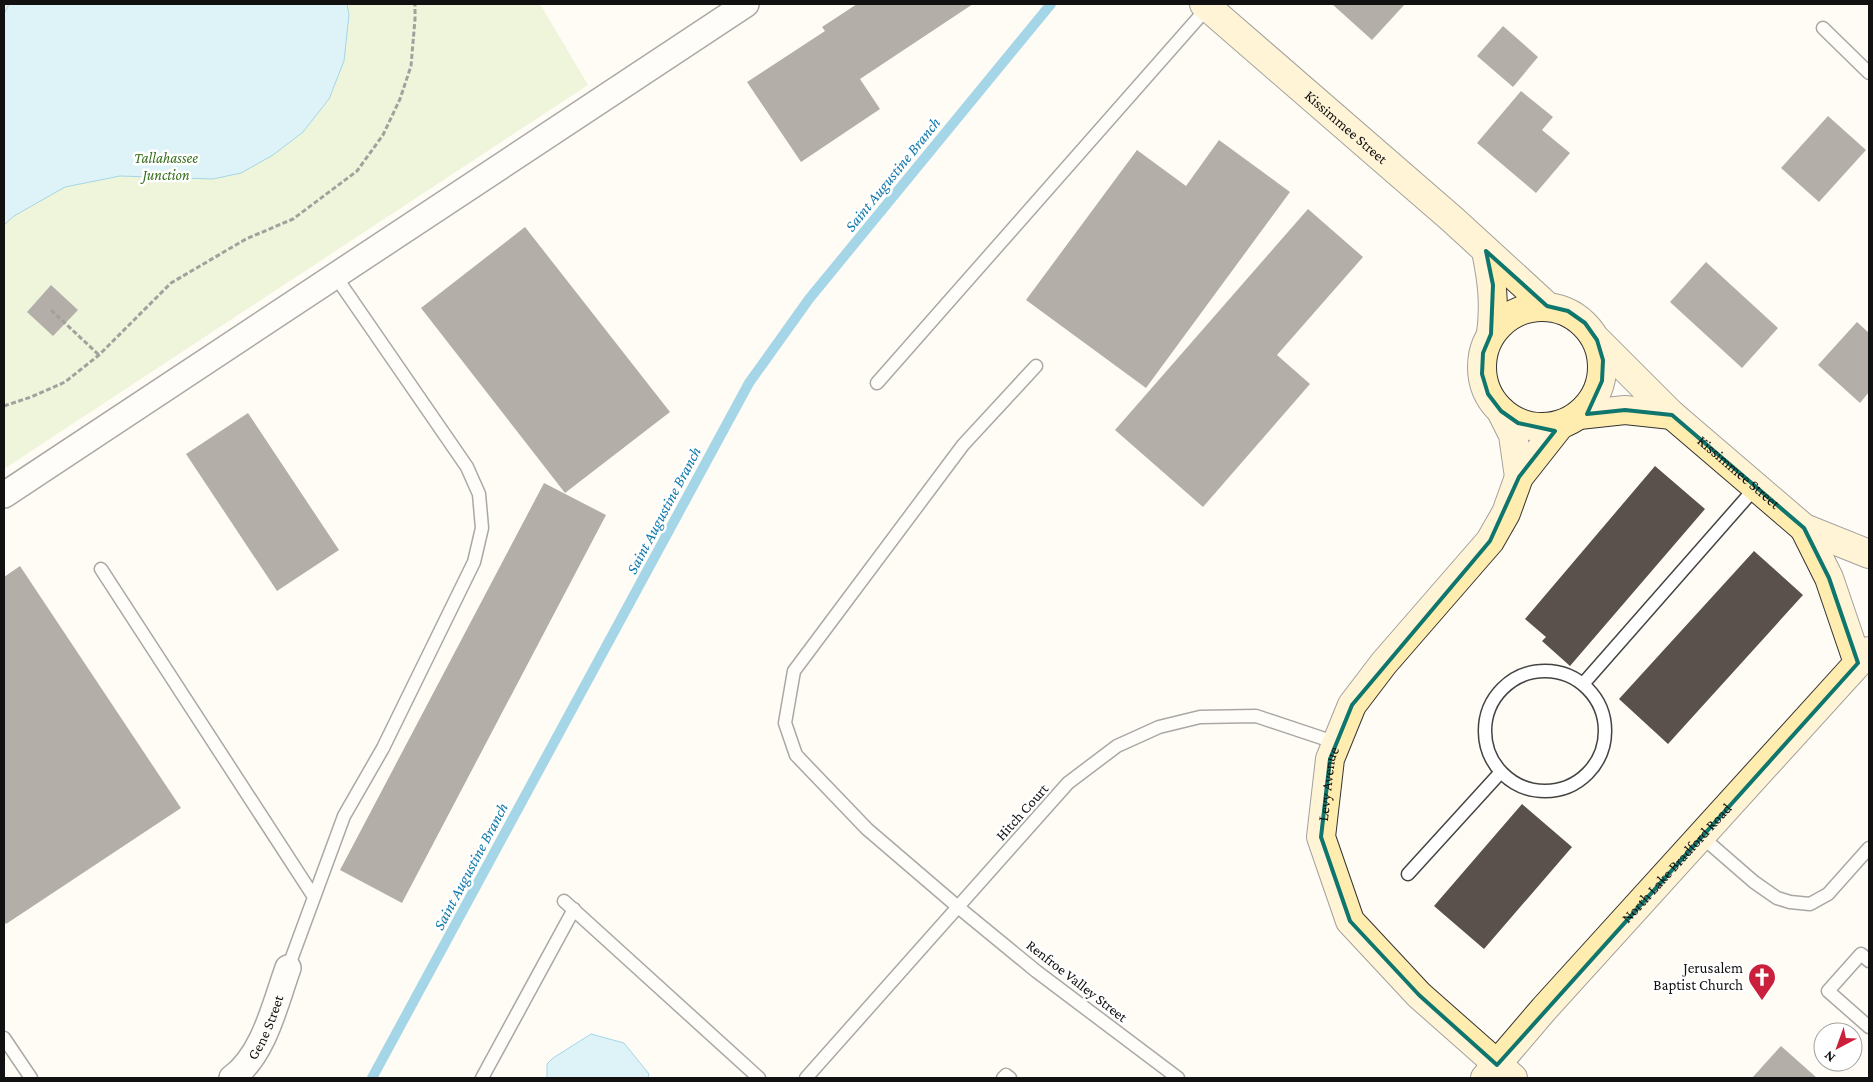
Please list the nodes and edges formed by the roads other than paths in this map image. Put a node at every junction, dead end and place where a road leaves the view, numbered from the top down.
1 (746, 4) edge
2 (1206, 5) edge
3 (1823, 28) dead end
4 (1869, 73) edge
5 (1486, 251) junction
6 (336, 277) junction
7 (1547, 306) junction
8 (1491, 334) junction
9 (1597, 340) junction
10 (1036, 366) dead end
11 (877, 383) dead end
12 (1501, 411) junction
13 (1672, 416) junction
14 (1569, 420) junction
15 (1519, 477) junction
16 (1756, 487) junction
17 (4, 495) edge
18 (1804, 528) junction
19 (1869, 554) edge
20 (101, 569) dead end
21 (1864, 657) edge
22 (1583, 684) junction
23 (1337, 743) junction
24 (1500, 773) junction
25 (1701, 836) junction
26 (1869, 849) edge
27 (1408, 874) dead end
28 (314, 897) junction
29 (958, 907) junction
30 (1869, 961) edge
31 (288, 968) joint
32 (1869, 1027) edge
33 (4, 1038) edge
34 (1498, 1074) edge
35 (31, 1078) edge
36 (232, 1078) edge
37 (482, 1078) edge
38 (759, 1078) edge
39 (806, 1078) edge
40 (1003, 1078) edge
41 (1010, 1078) edge
42 (1178, 1078) edge

1 - 6 street
2 - 5 street, Kissimmee Street
2 - 11 lane
3 - 4 lane
5 - 7 street, Kissimmee Street
5 - 8 street
6 - 17 street
6 - 28 lane
7 - 8 street
7 - 9 street
8 - 12 street
9 - 13 street, Kissimmee Street
9 - 14 street
10 - 29 lane, Renfroe Valley Street
12 - 14 street
12 - 15 street, Levy Avenue
13 - 14 street
13 - 16 street, Kissimmee Street
14 - 15 street, Levy Avenue
15 - 23 street, Levy Avenue
16 - 18 street, Kissimmee Street
16 - 22 lane
18 - 19 street, Kissimmee Street
18 - 21 street, Kissimmee Street
20 - 28 lane
21 - 25 street, North Lake Bradford Road
22 - 24 lane
22 - 24 lane
23 - 29 lane, Hitch Court
23 - 34 street, Levy Avenue
24 - 27 lane
25 - 26 lane
25 - 34 street, North Lake Bradford Road
28 - 31 lane
29 - 39 lane, Hitch Court
29 - 42 lane, Renfroe Valley Street
30 - 32 lane
31 - 36 street, Gene Street
33 - 35 lane
37 - 38 lane
40 - 41 lane

